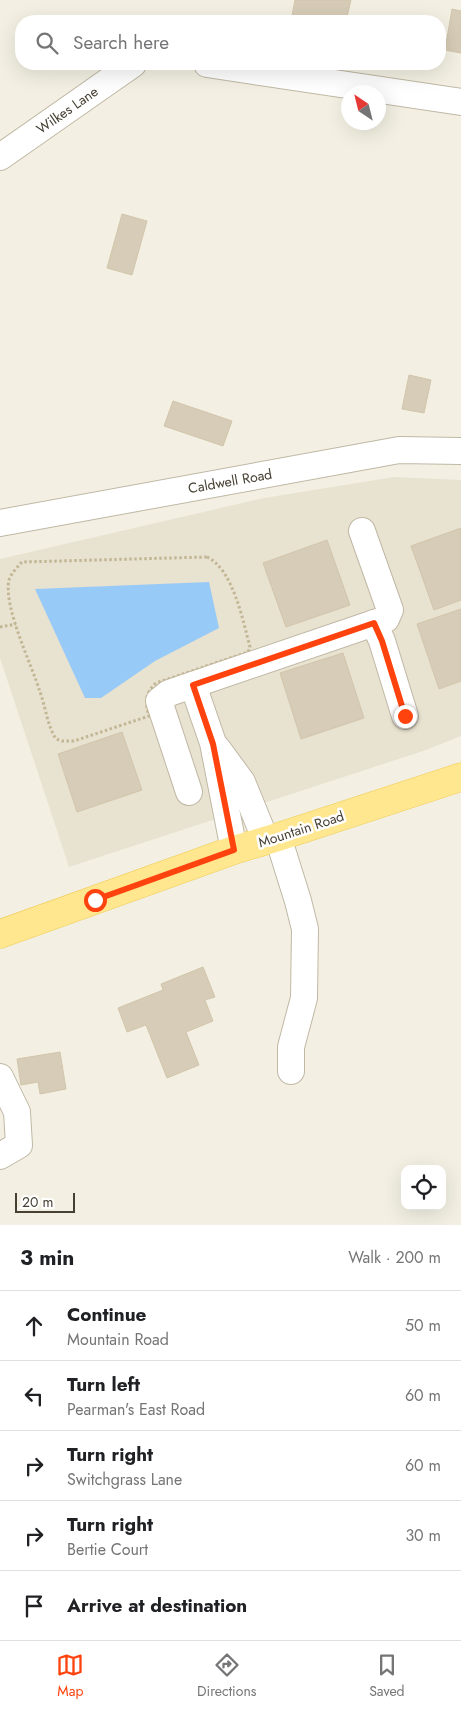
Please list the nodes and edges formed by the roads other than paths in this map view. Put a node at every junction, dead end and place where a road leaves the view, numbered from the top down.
1 (124, 70) edge
2 (246, 70) edge
3 (461, 102) edge
4 (0, 157) edge
5 (461, 451) edge
6 (0, 523) edge
7 (362, 531) dead end
8 (380, 621) junction
9 (193, 685) junction
10 (405, 716) dead end
11 (213, 744) junction
12 (461, 777) edge
13 (189, 792) dead end
14 (272, 839) junction
15 (234, 850) junction
16 (0, 934) edge
17 (291, 1071) dead end
18 (0, 1077) edge
19 (0, 1156) edge

1 - 4 street, Wilkes Lane
2 - 3 street
5 - 6 street, Caldwell Road
7 - 8 street
8 - 9 street
8 - 10 street
9 - 11 street
9 - 13 street
11 - 14 street
11 - 15 street
12 - 14 main road, Mountain Road
14 - 15 main road, Mountain Road
14 - 17 street
15 - 16 main road, Mountain Road
18 - 19 street

